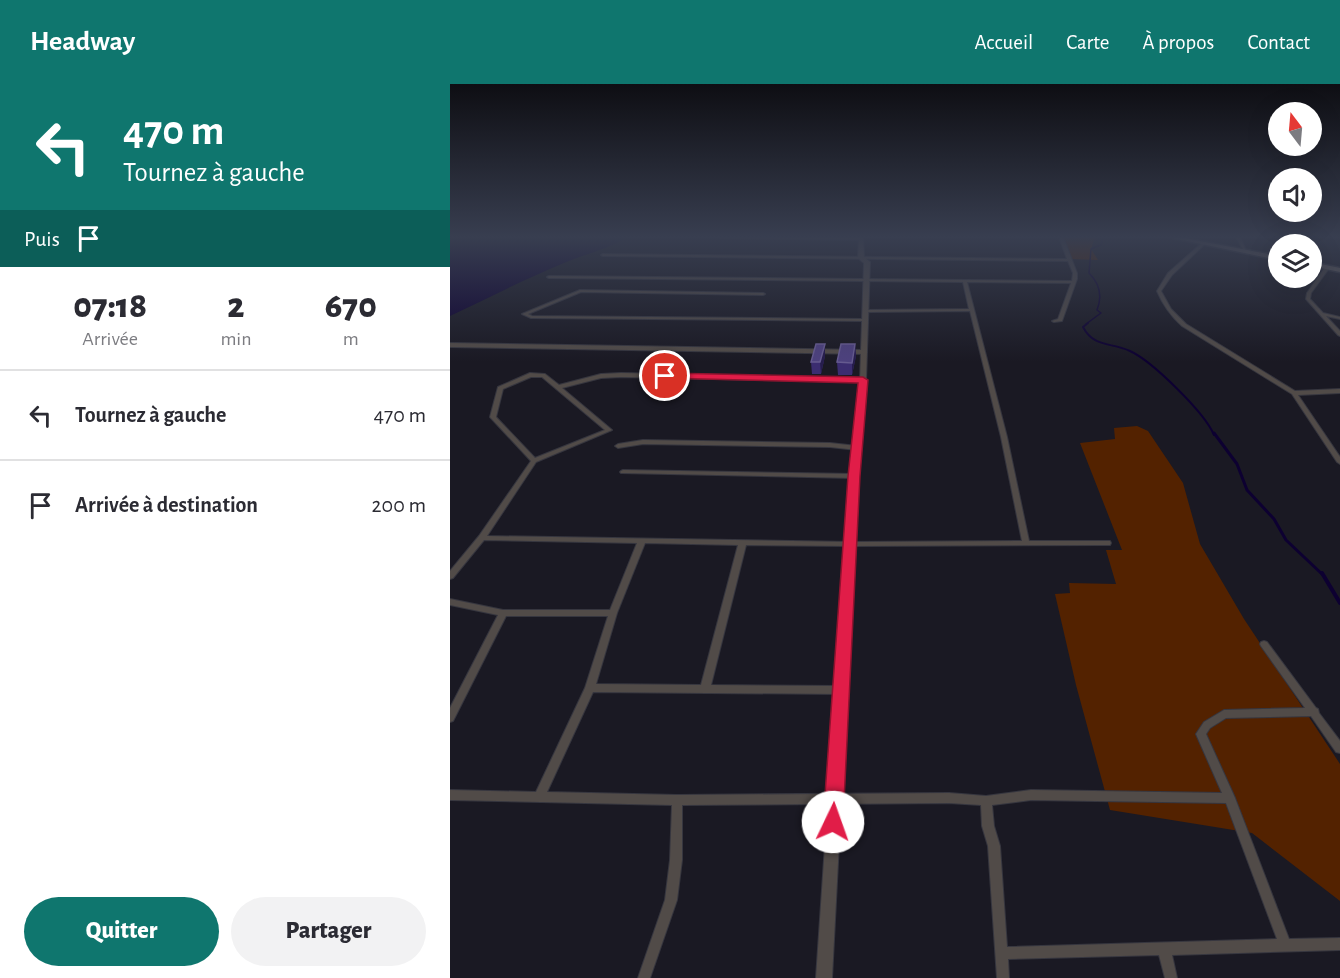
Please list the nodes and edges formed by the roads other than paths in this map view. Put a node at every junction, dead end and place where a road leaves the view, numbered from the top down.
1 (691, 279) edge
2 (714, 279) junction
3 (1073, 279) edge
4 (1165, 279) edge
5 (1320, 279) edge
6 (865, 280) junction
7 (965, 282) junction
8 (1072, 282) junction
9 (705, 293) junction
10 (763, 294) dead end
11 (972, 310) junction
12 (1323, 314) junction
13 (865, 316) junction
14 (1340, 318) edge
15 (1054, 321) dead end
16 (1340, 334) edge
17 (450, 345) edge
18 (864, 352) junction
19 (863, 380) junction
20 (558, 387) junction
21 (1340, 390) edge
22 (1294, 393) junction
23 (618, 446) dead end
24 (857, 448) junction
25 (534, 461) junction
26 (1340, 462) edge
27 (623, 472) dead end
28 (854, 476) junction
29 (482, 538) junction
30 (642, 542) junction
31 (743, 542) junction
32 (1026, 543) junction
33 (1107, 543) dead end
34 (851, 544) junction
35 (450, 576) edge
36 (450, 602) edge
37 (503, 613) junction
38 (613, 613) junction
39 (1264, 644) dead end
40 (590, 688) junction
41 (705, 689) junction
42 (841, 690) junction
43 (1315, 712) junction
44 (450, 718) edge
45 (1340, 749) edge
46 (450, 795) edge
47 (540, 795) junction
48 (1230, 798) junction
49 (677, 800) junction
50 (834, 800) junction
51 (986, 801) junction
52 (1340, 944) edge
53 (1285, 945) junction
54 (1164, 948) junction
55 (1001, 953) junction
56 (644, 978) edge
57 (824, 978) edge
58 (1003, 978) edge
59 (1171, 978) edge

1 - 2 street
2 - 6 street
2 - 9 street
3 - 8 street
4 - 22 street
5 - 12 street
6 - 7 street
6 - 13 street
7 - 8 street
7 - 11 street
8 - 15 street
9 - 10 street
9 - 13 street
11 - 13 street
11 - 32 street
12 - 14 street
12 - 16 street
13 - 18 street
17 - 18 street
18 - 19 street
19 - 20 street
19 - 24 street
20 - 25 street
20 - 25 street
21 - 22 street
22 - 26 street
23 - 24 street
24 - 28 street
25 - 29 street
27 - 28 street
28 - 34 street
29 - 30 street
29 - 35 street
30 - 31 street
30 - 38 street
31 - 34 street
31 - 41 street
32 - 33 street
32 - 34 street
34 - 42 street
36 - 37 street
37 - 38 street
37 - 44 street
38 - 40 street
39 - 43 street
40 - 41 street
40 - 47 street
41 - 42 street
42 - 50 street
43 - 45 street
43 - 48 street
46 - 47 street
47 - 49 street
48 - 51 street
48 - 53 street
49 - 50 street
49 - 56 street
50 - 51 street
50 - 57 street
51 - 55 street
52 - 53 street
53 - 54 street
54 - 55 street
54 - 59 street
55 - 58 street

